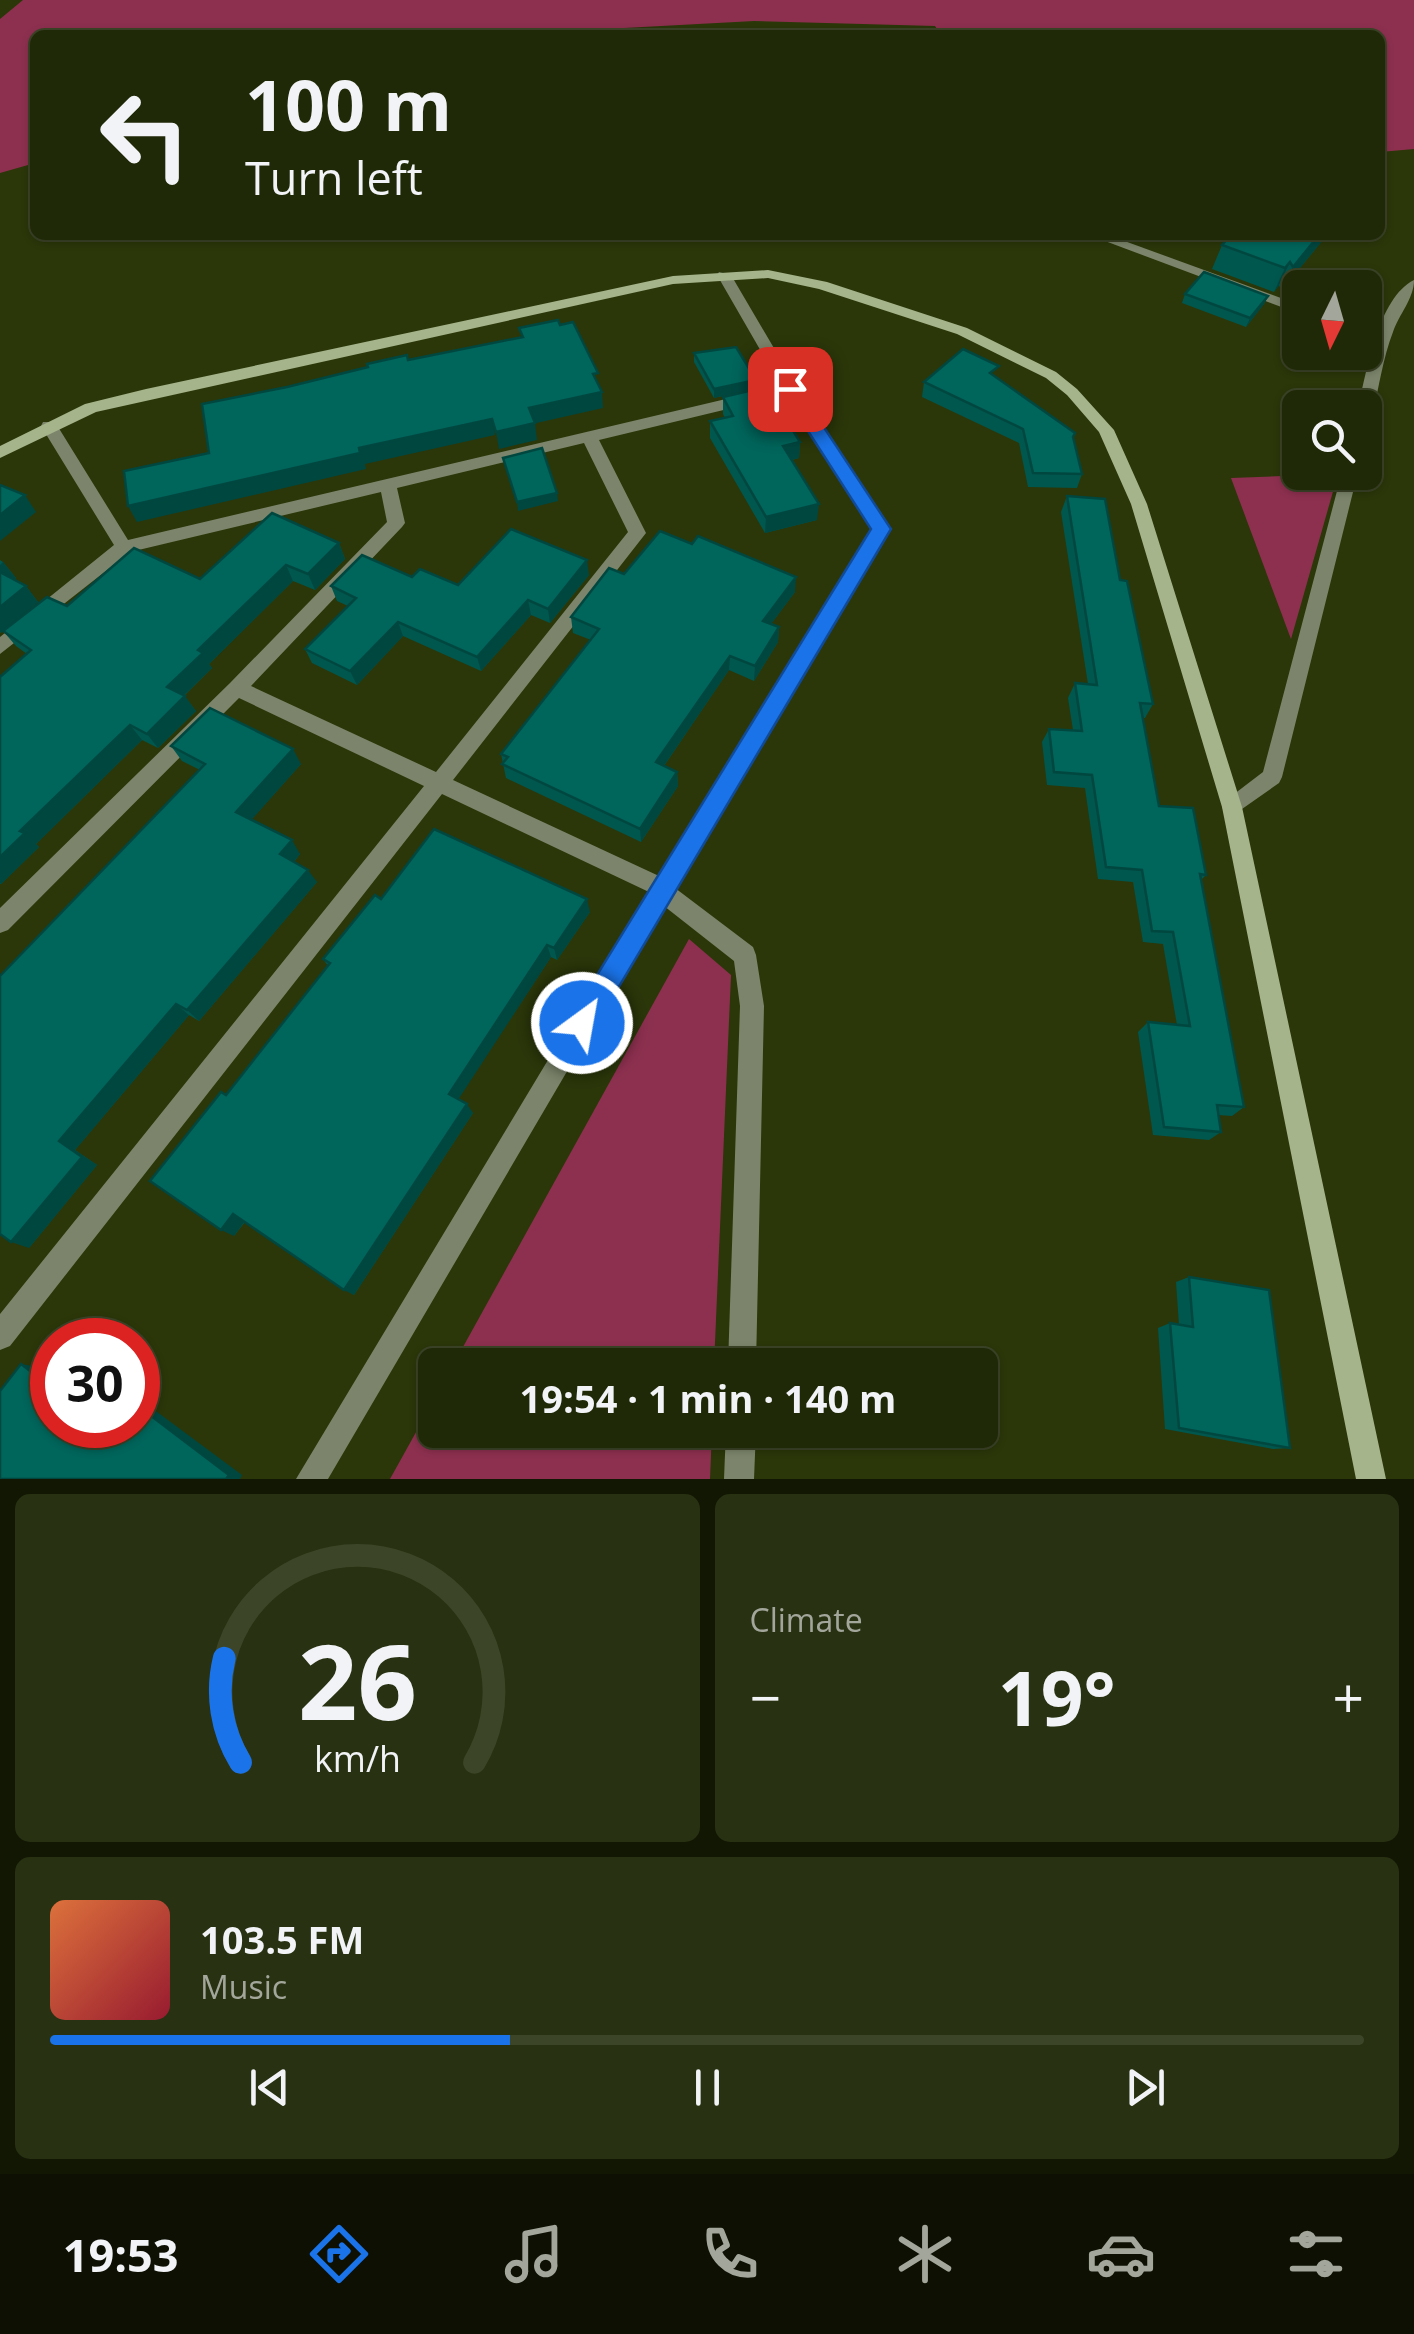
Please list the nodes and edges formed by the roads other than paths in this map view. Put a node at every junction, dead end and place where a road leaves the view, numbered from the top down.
1 (1110, 240) edge
2 (724, 275) junction
3 (1414, 284) edge
4 (1282, 303) edge
5 (1383, 340) joint
6 (790, 389) junction
7 (1371, 390) edge
8 (49, 426) junction
9 (590, 438) junction
10 (0, 453) edge
11 (388, 486) junction
12 (1345, 490) edge
13 (124, 547) junction
14 (0, 648) edge
15 (238, 688) junction
16 (441, 781) junction
17 (1232, 807) junction
18 (664, 891) junction
19 (0, 923) edge
20 (0, 1336) edge
21 (742, 1348) edge
22 (740, 1448) edge
23 (312, 1479) edge
24 (739, 1479) edge
25 (1370, 1479) edge

1 - 4 street
2 - 6 street
2 - 8 street
2 - 17 street
3 - 5 street
5 - 7 street
6 - 9 street
6 - 18 street
8 - 10 street
8 - 13 street
9 - 11 street
9 - 16 street
11 - 13 street
11 - 15 street
12 - 17 street
13 - 14 street
15 - 16 street
15 - 19 street
16 - 18 street
16 - 20 street
17 - 25 street
18 - 21 street
18 - 23 street
22 - 24 street

